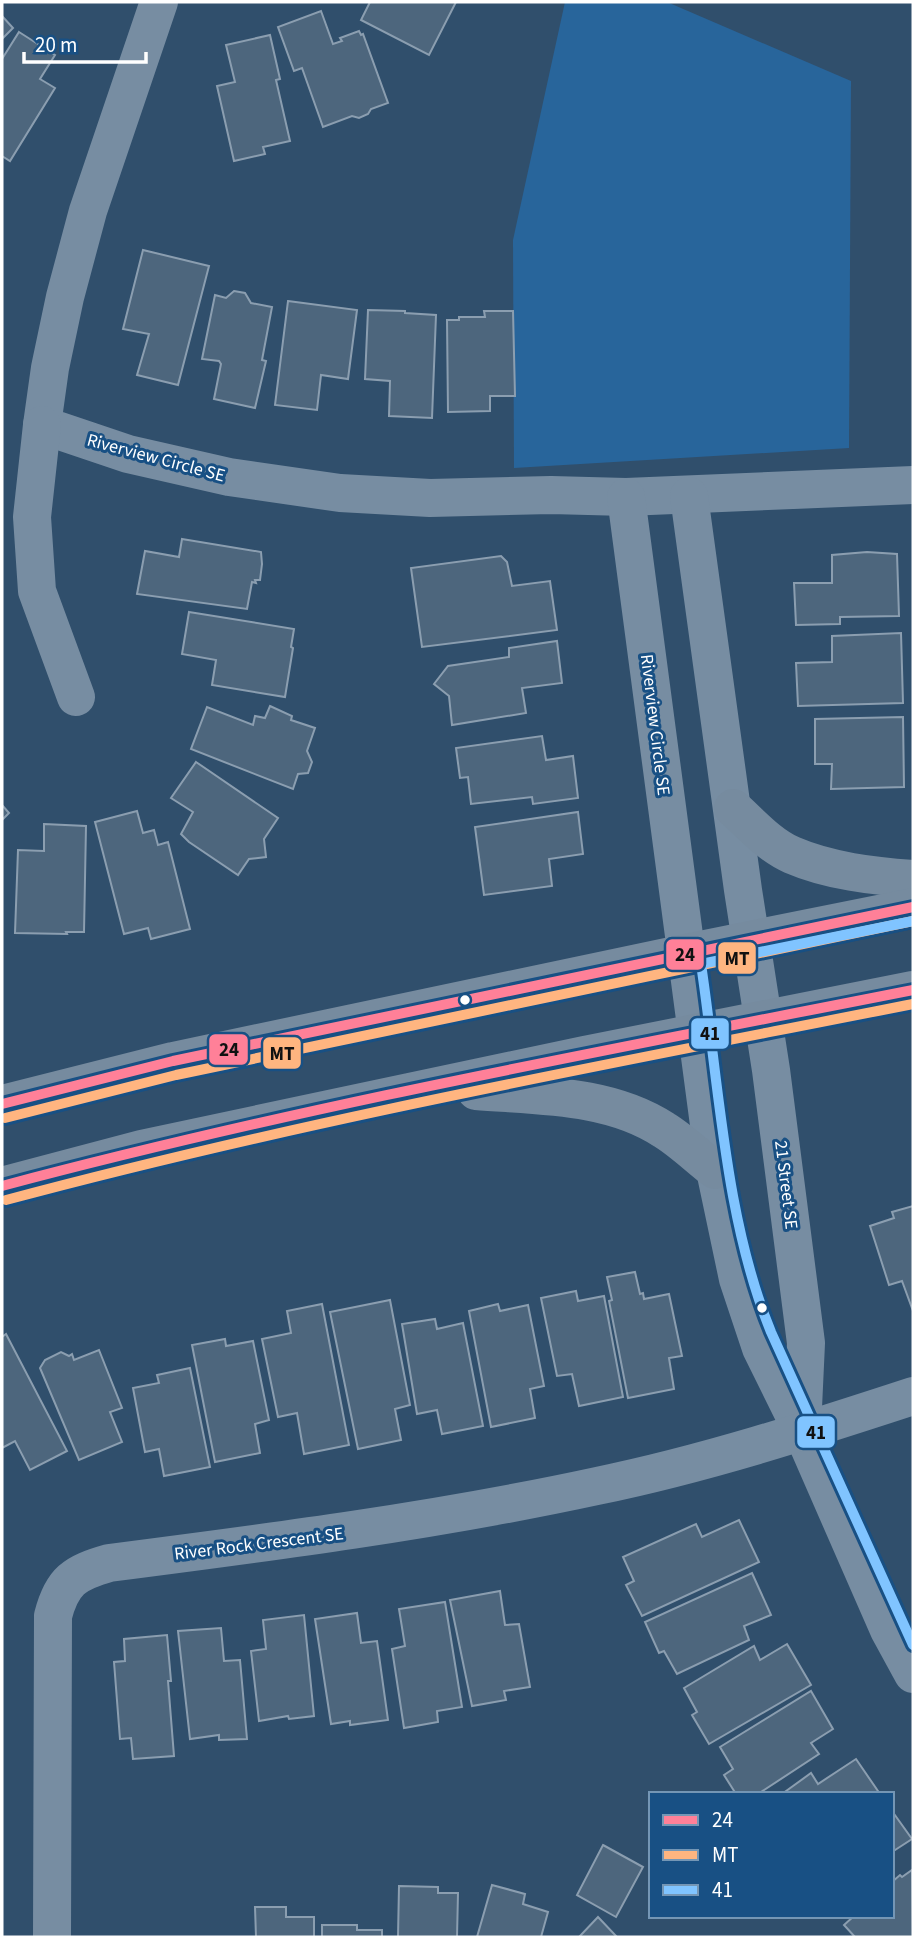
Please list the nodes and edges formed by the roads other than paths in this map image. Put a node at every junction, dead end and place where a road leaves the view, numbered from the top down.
1 (151, 5) edge
2 (42, 425) junction
3 (913, 485) edge
4 (689, 496) junction
5 (626, 497) junction
6 (76, 697) dead end
7 (733, 808) junction
8 (913, 879) edge
9 (913, 907) edge
10 (751, 939) junction
11 (685, 953) junction
12 (913, 990) edge
13 (764, 1020) junction
14 (697, 1033) junction
15 (435, 1087) junction
16 (2, 1104) edge
17 (715, 1170) junction
18 (2, 1186) edge
19 (913, 1396) edge
20 (802, 1431) junction
21 (913, 1674) edge
22 (52, 1937) edge

1 - 2 street
2 - 5 street, Riverview Circle SE
2 - 6 street
3 - 4 street, Riverview Circle SE
4 - 5 street, Riverview Circle SE
4 - 7 street
5 - 11 street, Riverview Circle SE
7 - 8 main road
7 - 10 street
9 - 10 main road
10 - 11 main road
10 - 13 street, 21 Street SE
11 - 14 street, 21 Street SE
11 - 16 main road
12 - 13 main road
13 - 14 main road
13 - 20 street, 21 Street SE
14 - 15 main road
14 - 17 street, 21 Street SE
15 - 17 main road
15 - 18 main road
17 - 20 street, 21 Street SE
19 - 20 street, River Rock Crescent SE
20 - 21 street, 21 Street SE
20 - 22 street, River Rock Crescent SE

